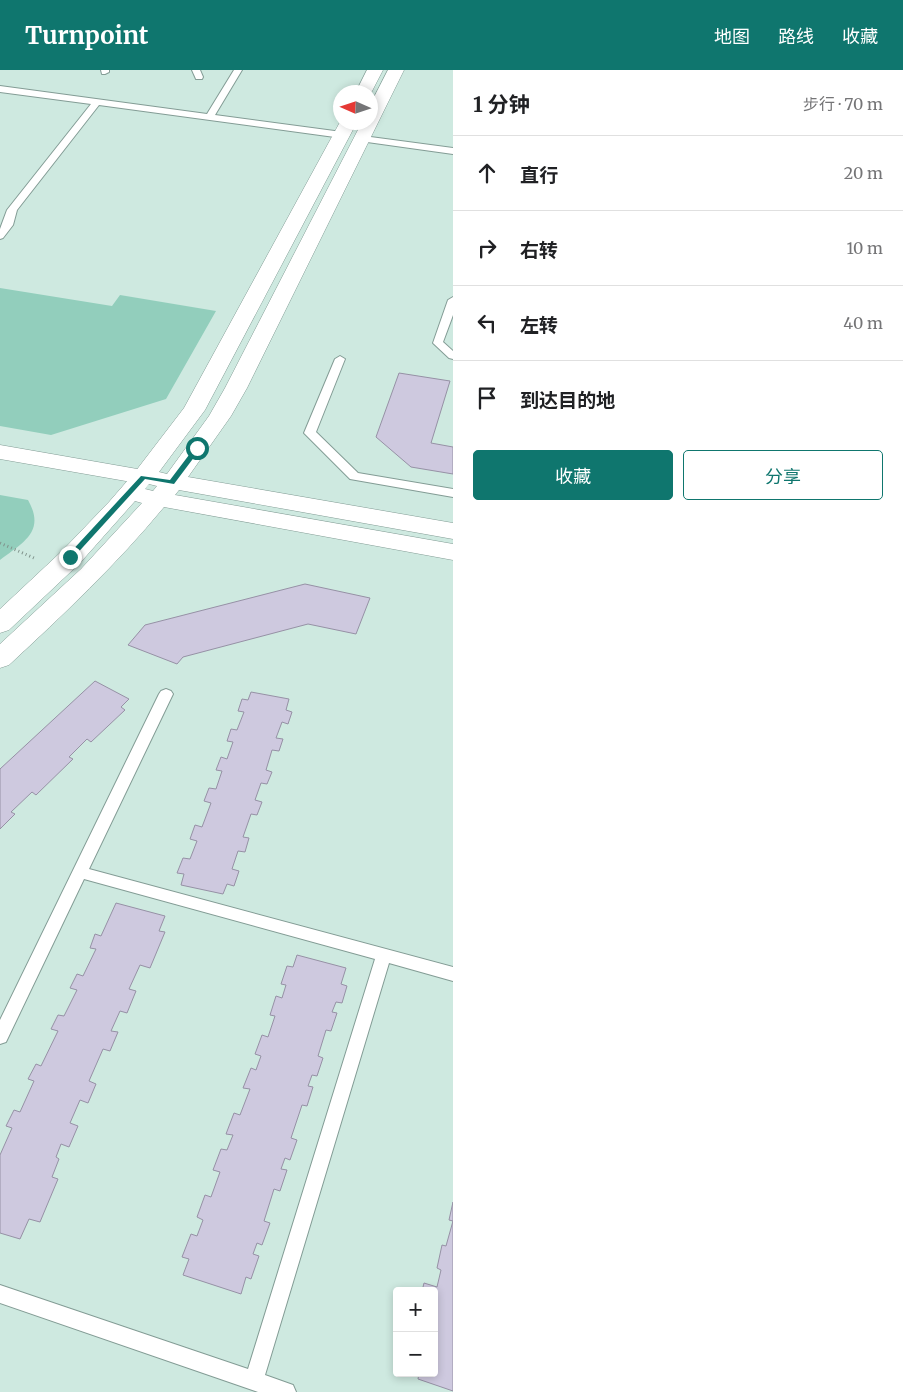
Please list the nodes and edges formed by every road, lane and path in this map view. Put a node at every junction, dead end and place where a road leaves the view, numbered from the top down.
1 (238, 70) edge
2 (375, 70) edge
3 (396, 70) edge
4 (368, 85) edge
5 (0, 89) edge
6 (97, 102) junction
7 (210, 117) junction
8 (351, 132) edge
9 (453, 151) edge
10 (0, 236) edge
11 (453, 300) edge
12 (453, 356) edge
13 (340, 359) dead end
14 (0, 452) edge
15 (0, 471) edge
16 (136, 485) junction
17 (165, 490) junction
18 (453, 493) edge
19 (453, 531) edge
20 (0, 543) edge
21 (453, 552) edge
22 (58, 569) junction
23 (0, 624) edge
24 (0, 659) edge
25 (166, 694) dead end
26 (80, 872) junction
27 (384, 955) junction
28 (453, 974) edge
29 (0, 1037) edge
30 (0, 1294) edge
31 (254, 1381) junction
32 (286, 1392) edge

1 - 7 lane
2 - 4 street
3 - 8 street
5 - 6 lane
6 - 7 lane
6 - 10 lane
7 - 8 lane
8 - 9 lane
8 - 16 street
8 - 17 street
11 - 12 lane
13 - 18 lane
14 - 16 street
15 - 16 street
16 - 17 street
16 - 22 street
17 - 19 street
17 - 21 street
17 - 24 street
20 - 22 path
22 - 23 street
25 - 26 lane
26 - 27 lane
26 - 29 lane
27 - 28 lane
27 - 31 lane
30 - 31 lane
31 - 32 lane

